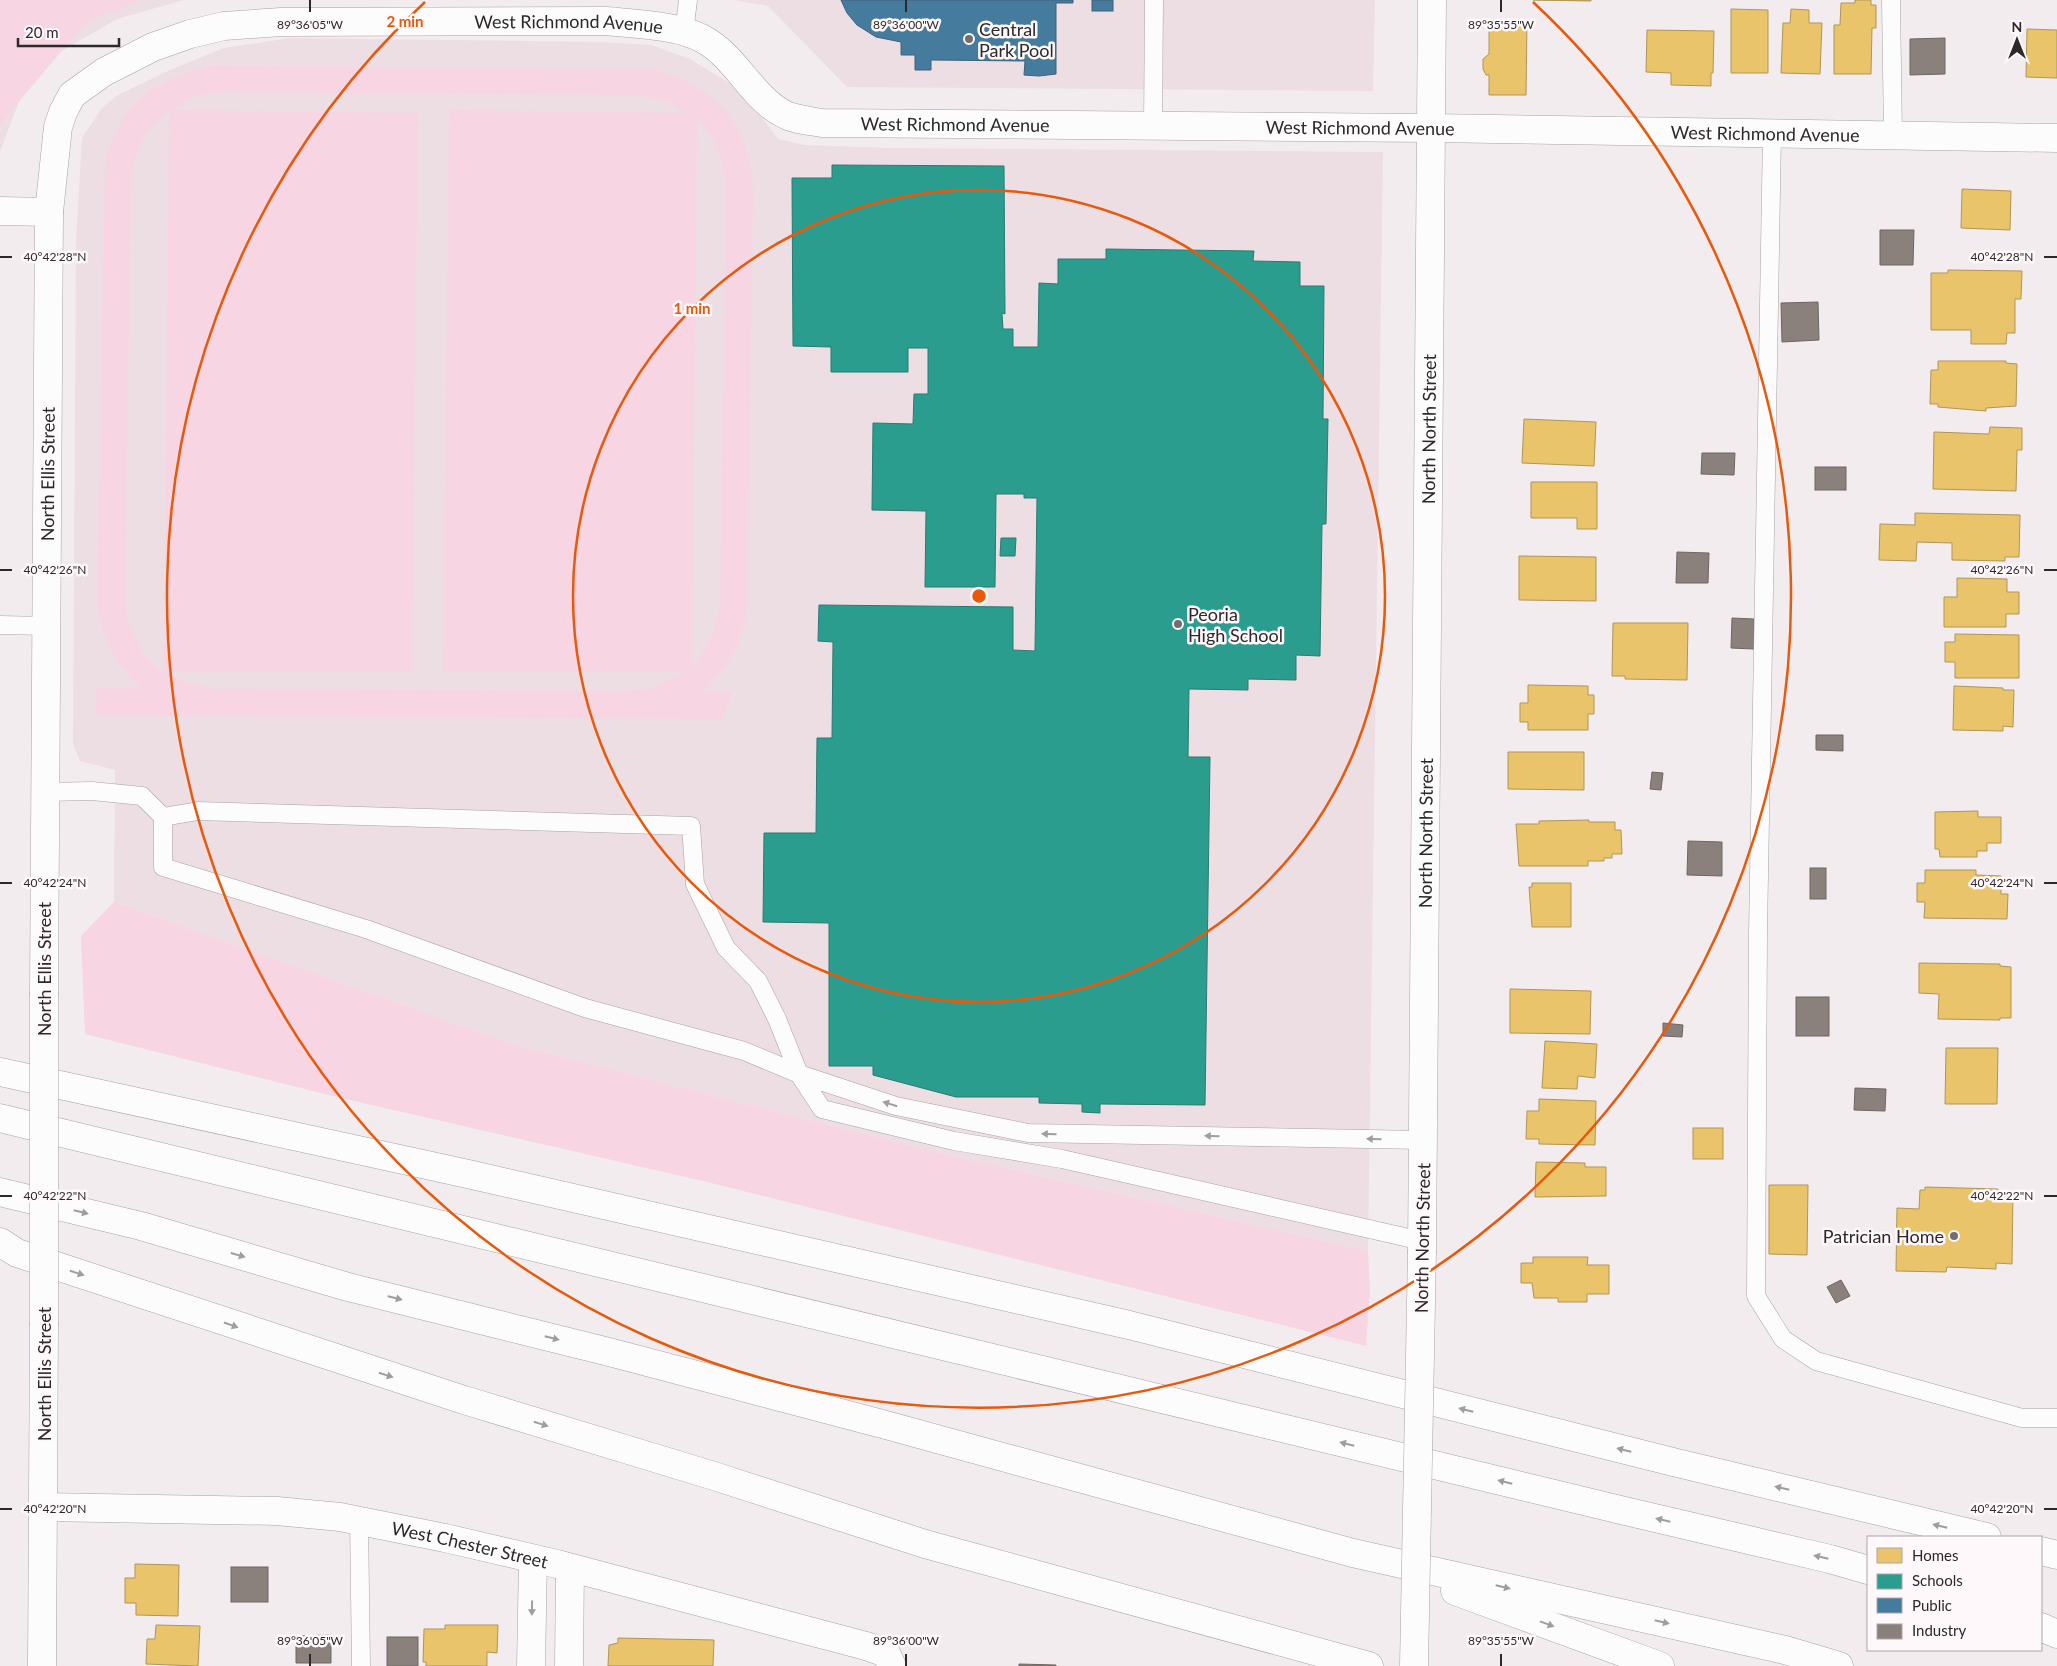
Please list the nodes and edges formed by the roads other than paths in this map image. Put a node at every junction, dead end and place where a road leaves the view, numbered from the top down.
1 (688, 0) edge
2 (1154, 0) edge
3 (1432, 0) edge
4 (1891, 0) edge
5 (684, 33) junction
6 (1153, 126) junction
7 (1431, 128) junction
8 (1772, 134) junction
9 (1892, 136) junction
10 (2057, 138) edge
11 (0, 211) edge
12 (49, 212) junction
13 (0, 625) edge
14 (46, 626) junction
15 (45, 792) junction
16 (163, 817) junction
17 (0, 1072) edge
18 (799, 1074) junction
19 (0, 1118) edge
20 (1423, 1140) junction
21 (0, 1192) edge
22 (0, 1242) edge
23 (1422, 1246) junction
24 (2057, 1418) edge
25 (43, 1507) junction
26 (358, 1520) junction
27 (1983, 1536) edge
28 (2042, 1551) edge
29 (1353, 1553) junction
30 (2057, 1555) edge
31 (533, 1559) junction
32 (570, 1568) junction
33 (1867, 1570) edge
34 (2042, 1618) edge
35 (2057, 1620) edge
36 (2042, 1627) edge
37 (2057, 1634) edge
38 (889, 1660) edge
39 (42, 1666) edge
40 (361, 1666) edge
41 (531, 1666) edge
42 (569, 1666) edge
43 (1369, 1666) edge
44 (1414, 1666) edge
45 (1660, 1666) edge
46 (1839, 1666) edge

1 - 5 lane
2 - 6 lane
3 - 7 main road, North North Street
4 - 9 lane
5 - 6 main road, West Richmond Avenue
5 - 12 main road, West Richmond Avenue
6 - 7 main road, West Richmond Avenue
7 - 8 main road, West Richmond Avenue
7 - 20 main road, North North Street
8 - 9 main road, West Richmond Avenue
8 - 24 lane
9 - 10 main road, West Richmond Avenue
11 - 12 main road
12 - 14 main road, North Ellis Street
13 - 14 lane
14 - 15 main road, North Ellis Street
15 - 16 lane
15 - 25 main road, North Ellis Street, bridge
16 - 18 lane
16 - 18 lane
27 -> 17 main road
20 -> 18 lane
18 - 23 lane
33 -> 19 main road
20 - 23 main road, North North Street
21 -> 29 main road
22 -> 43 main road
23 - 44 main road, North North Street, bridge
25 - 26 main road, West Chester Street
25 - 39 main road, North Ellis Street
26 - 31 main road, West Chester Street
26 - 40 lane
28 - 30 main road
29 -> 45 main road
29 -> 46 main road
31 - 32 main road, West Chester Street
31 -> 41 main road
32 - 38 main road, West Chester Street
32 - 42 main road
34 - 35 main road
36 - 37 main road

